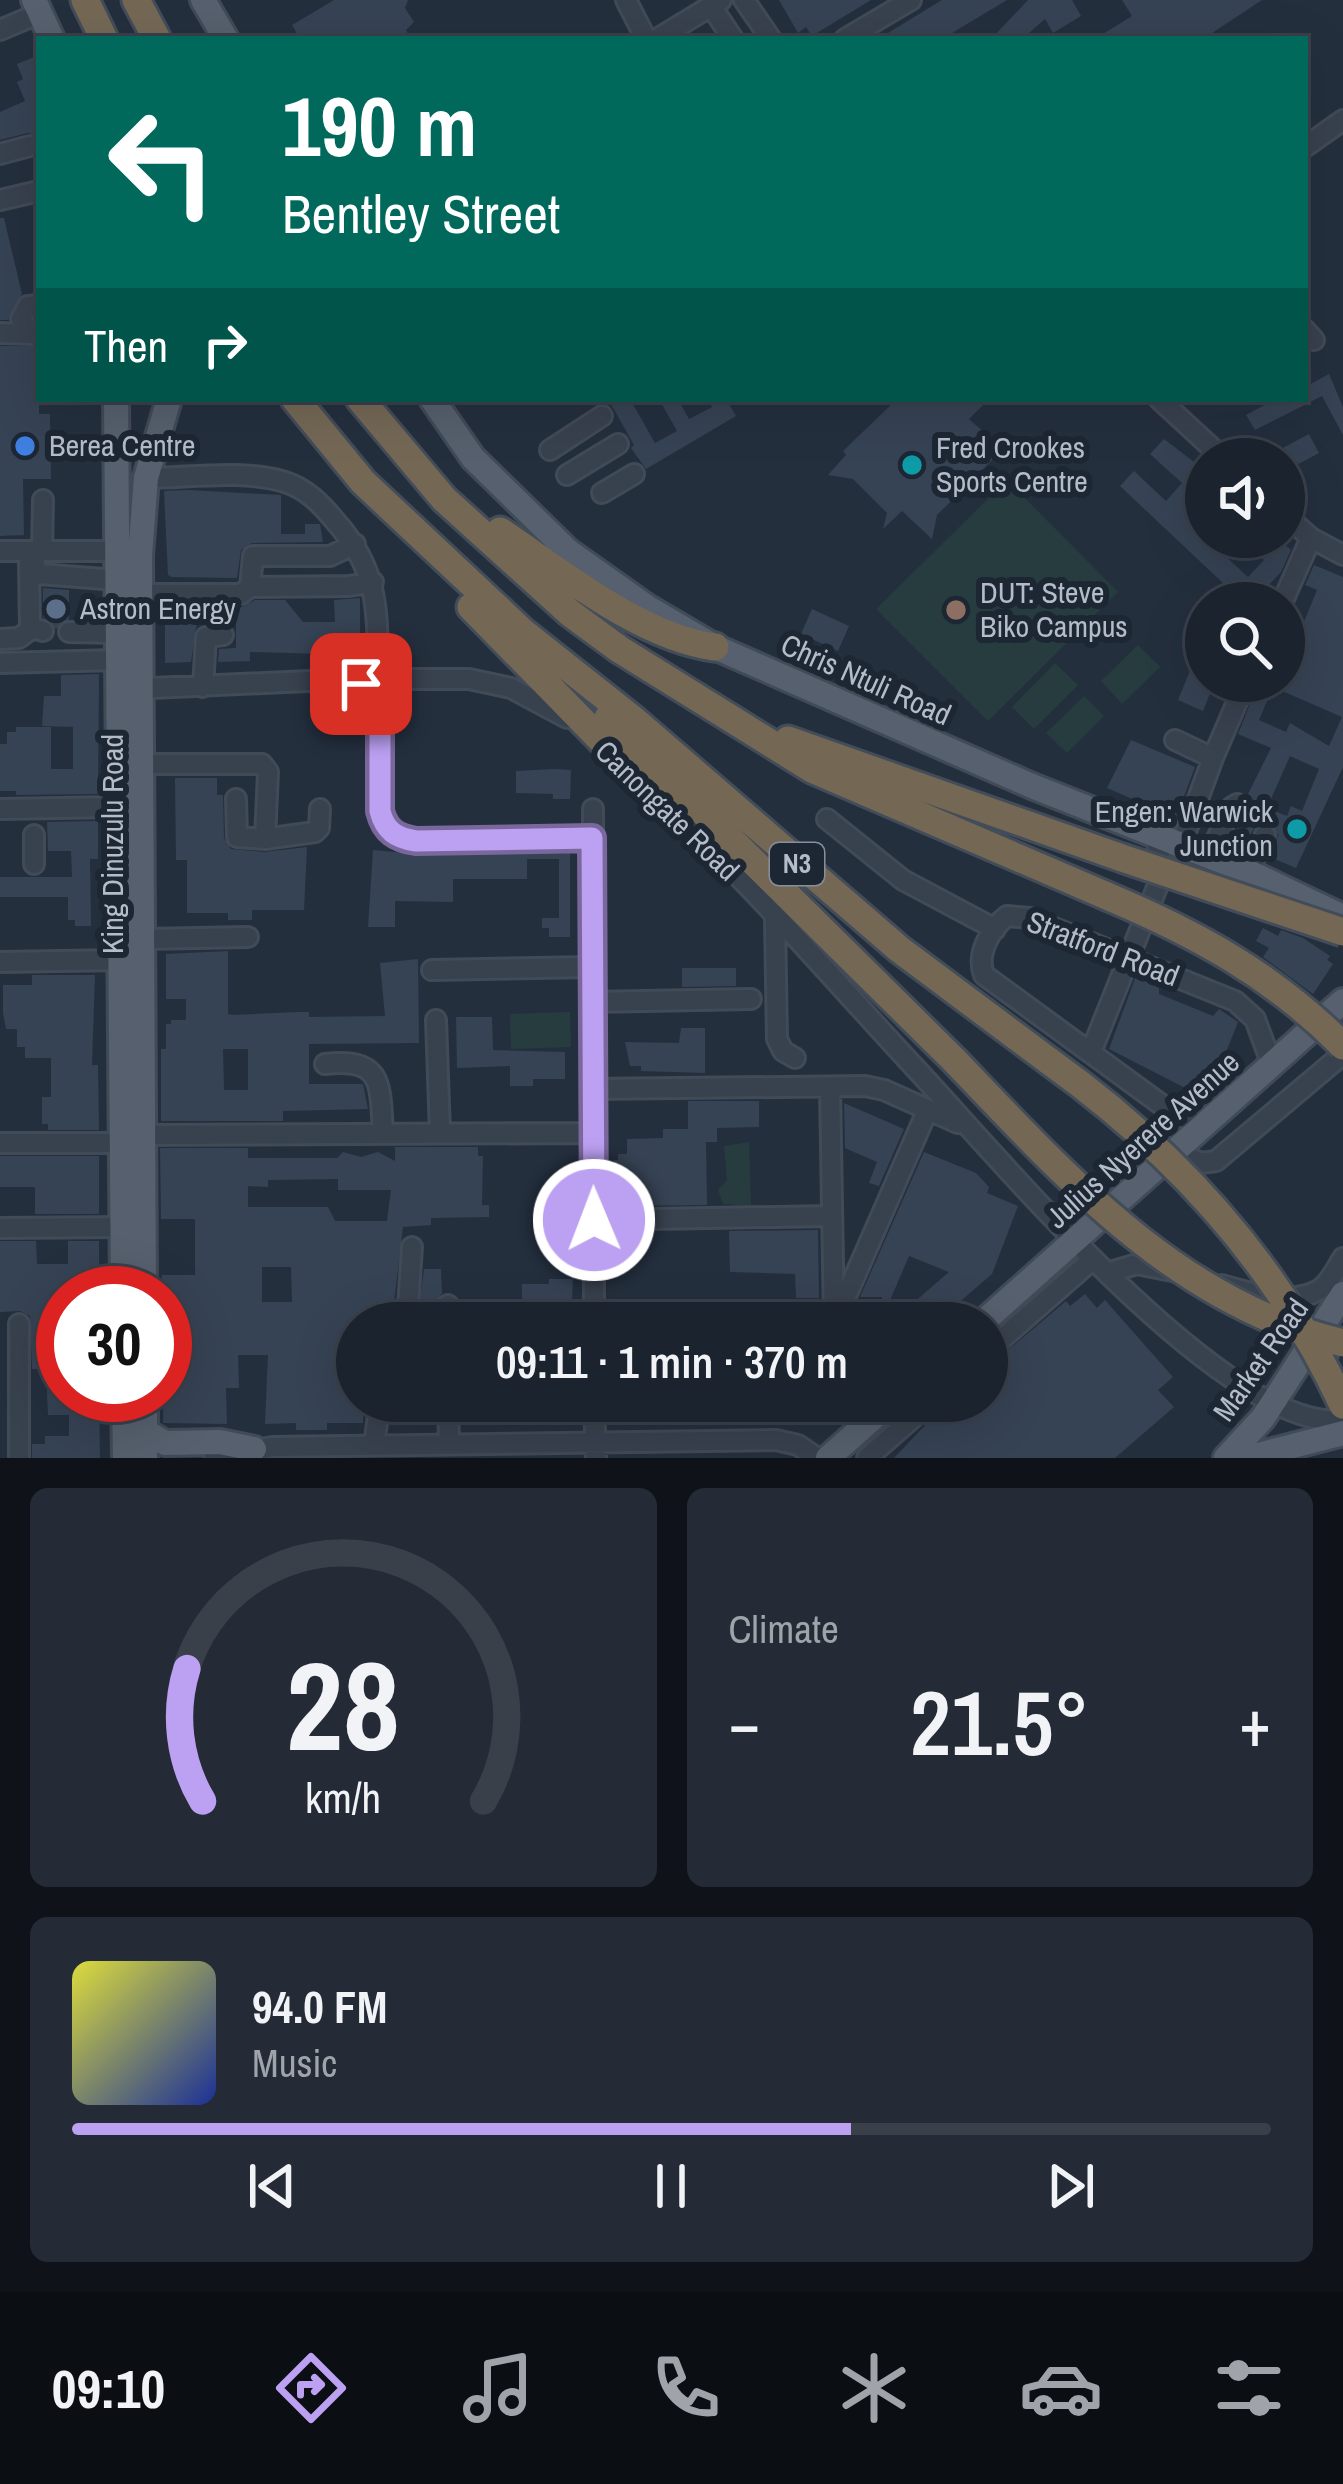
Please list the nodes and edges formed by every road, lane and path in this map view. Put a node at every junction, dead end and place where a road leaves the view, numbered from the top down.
1 (86, 0) edge
2 (136, 0) edge
3 (203, 0) edge
4 (626, 0) edge
5 (910, 0) edge
6 (748, 1) edge
7 (50, 4) edge
8 (700, 8) edge
9 (0, 30) edge
10 (52, 36) edge
11 (68, 36) edge
12 (103, 36) edge
13 (155, 36) edge
14 (224, 36) edge
15 (644, 36) edge
16 (661, 36) edge
17 (730, 36) edge
18 (769, 36) edge
19 (850, 36) edge
20 (1343, 120) edge
21 (1308, 145) edge
22 (30, 146) dead end
23 (0, 154) edge
24 (33, 193) edge
25 (0, 200) edge
26 (34, 216) dead end
27 (36, 305) edge
28 (36, 332) edge
29 (0, 333) edge
30 (36, 333) edge
31 (116, 402) edge
32 (168, 402) edge
33 (297, 402) edge
34 (362, 402) edge
35 (434, 402) edge
36 (1162, 402) edge
37 (602, 416) dead end
38 (1201, 438) edge
39 (617, 444) dead end
40 (550, 451) dead end
41 (634, 474) dead end
42 (568, 476) dead end
43 (146, 478) junction
44 (602, 494) dead end
45 (444, 500) junction
46 (48, 501) dead end
47 (1305, 532) edge
48 (1312, 538) junction
49 (355, 544) junction
50 (0, 551) edge
51 (40, 551) junction
52 (117, 551) junction
53 (436, 553) junction
54 (1343, 555) edge
55 (117, 580) junction
56 (373, 582) junction
57 (1292, 582) edge
58 (250, 586) junction
59 (140, 594) junction
60 (69, 632) dead end
61 (118, 633) junction
62 (223, 635) dead end
63 (0, 639) edge
64 (715, 647) junction
65 (553, 658) junction
66 (118, 660) junction
67 (0, 663) edge
68 (203, 687) junction
69 (379, 688) junction
70 (131, 689) junction
71 (1237, 702) edge
72 (754, 732) junction
73 (1175, 740) dead end
74 (1213, 758) junction
75 (142, 764) junction
76 (653, 793) junction
77 (236, 799) dead end
78 (119, 807) junction
79 (1243, 807) dead end
80 (0, 809) edge
81 (592, 809) dead end
82 (310, 810) dead end
83 (827, 819) dead end
84 (34, 835) dead end
85 (1265, 835) dead end
86 (1156, 836) junction
87 (592, 838) junction
88 (265, 839) junction
89 (1181, 845) junction
90 (1209, 856) junction
91 (34, 864) dead end
92 (1250, 872) junction
93 (1343, 917) edge
94 (775, 919) junction
95 (994, 929) junction
96 (1343, 932) edge
97 (248, 937) dead end
98 (143, 939) junction
99 (1131, 957) junction
100 (120, 960) junction
101 (0, 962) edge
102 (591, 967) junction
103 (432, 970) dead end
104 (751, 999) dead end
105 (1343, 1001) edge
106 (591, 1003) junction
107 (436, 1020) dead end
108 (1343, 1050) edge
109 (1090, 1052) junction
110 (795, 1058) dead end
111 (325, 1064) dead end
112 (1271, 1065) junction
113 (830, 1088) junction
114 (592, 1089) junction
115 (928, 1109) junction
116 (966, 1126) junction
117 (1202, 1126) junction
118 (592, 1132) junction
119 (383, 1133) junction
120 (440, 1133) junction
121 (132, 1139) junction
122 (0, 1144) edge
123 (1174, 1151) junction
124 (594, 1220) junction
125 (831, 1226) junction
126 (0, 1228) edge
127 (122, 1228) junction
128 (412, 1247) dead end
129 (868, 1251) junction
130 (1092, 1258) junction
131 (1343, 1258) edge
132 (123, 1266) edge
133 (142, 1266) edge
134 (1343, 1294) edge
135 (408, 1302) edge
136 (594, 1302) edge
137 (833, 1302) edge
138 (844, 1302) edge
139 (1008, 1308) edge
140 (19, 1324) dead end
141 (1008, 1333) edge
142 (1343, 1343) edge
143 (1274, 1402) junction
144 (1343, 1405) edge
145 (1343, 1420) edge
146 (124, 1422) edge
147 (145, 1422) edge
148 (448, 1422) edge
149 (858, 1422) edge
150 (868, 1422) edge
151 (908, 1422) edge
152 (862, 1427) junction
153 (145, 1431) junction
154 (1343, 1433) edge
155 (448, 1442) junction
156 (383, 1449) edge
157 (266, 1451) edge
158 (595, 1451) edge
159 (19, 1458) edge
160 (125, 1458) edge
161 (145, 1458) edge
162 (214, 1458) edge
163 (818, 1458) edge
164 (828, 1458) edge
165 (867, 1458) edge
166 (1226, 1458) edge
167 (1246, 1458) edge

1 - 12 highway
2 - 13 highway
3 - 14 main road
4 - 15 street
5 - 19 street
6 - 18 street
7 - 9 street
7 - 10 main road
7 - 11 main road
8 - 16 street
8 - 17 street
20 - 21 street
22 - 23 street
24 - 25 street
24 - 26 street
27 - 28 street
29 - 30 street
31 - 52 main road, King Dinuzulu Road
32 - 43 main road, King Dinuzulu Road
33 - 53 highway, N3
34 - 45 highway
35 - 64 main road, Chris Ntuli Road
36 - 38 street
37 - 40 street
39 - 42 street
41 - 44 street
43 - 49 street
43 - 59 main road, King Dinuzulu Road
45 - 64 highway
45 - 72 highway
46 - 51 street
47 - 48 street
48 - 54 street
48 - 57 street
49 - 56 street
49 - 58 street
50 - 51 street
51 - 52 street
51 - 55 street
51 - 63 street
52 - 55 main road, King Dinuzulu Road
53 - 65 highway, N3
53 - 76 highway
55 - 61 main road, King Dinuzulu Road
56 - 58 street
56 - 69 street
58 - 59 street
59 - 70 main road, King Dinuzulu Road
60 - 61 street
61 - 66 main road, King Dinuzulu Road
62 - 68 street
64 - 86 main road, Chris Ntuli Road
65 - 142 highway, bridge
65 - 144 highway, N3, bridge
66 - 67 street
66 - 70 main road, King Dinuzulu Road
68 - 69 street, Canongate Road
68 - 70 street, Canongate Road
69 - 76 street, Canongate Road
69 - 87 street
70 - 75 main road, King Dinuzulu Road
70 - 78 main road, King Dinuzulu Road
71 - 74 street
72 - 96 highway, bridge
72 - 108 highway, bridge
73 - 74 street
74 - 89 street
75 - 88 street
75 - 98 main road, King Dinuzulu Road
76 - 94 street, Canongate Road
77 - 88 street
78 - 80 street
78 - 100 main road, King Dinuzulu Road
79 - 90 street
81 - 87 street
82 - 88 street
83 - 95 street
84 - 91 street
85 - 92 street
86 - 89 main road, Chris Ntuli Road
86 - 99 street
87 - 102 street
89 - 90 main road, Chris Ntuli Road
90 - 92 main road, Chris Ntuli Road
92 - 93 main road, Chris Ntuli Road
94 - 110 street
94 - 116 street, Canongate Road
95 - 99 street, Stratford Road
95 - 109 street, Stratford Road
97 - 98 street
98 - 121 main road, King Dinuzulu Road
99 - 109 street
99 - 112 street, Stratford Road
100 - 101 street
100 - 121 main road, King Dinuzulu Road
102 - 103 street
102 - 106 street
104 - 106 street
105 - 112 main road, Julius Nyerere Avenue
106 - 114 street
107 - 120 street
108 - 123 street
109 - 117 street, Stratford Road
111 - 119 street
112 - 117 main road, Julius Nyerere Avenue
113 - 114 street
113 - 115 street
113 - 125 street
114 - 118 street
115 - 116 street
115 - 129 street
116 - 130 street, Canongate Road
117 - 123 main road, Julius Nyerere Avenue
118 - 120 street
118 - 124 street
119 - 120 street
119 - 121 street
121 - 122 street
121 - 127 main road, King Dinuzulu Road
121 - 133 main road, King Dinuzulu Road
123 - 130 main road, Julius Nyerere Avenue
124 - 125 street
124 - 136 street
125 - 129 street
125 - 137 street
126 - 127 street
127 - 132 main road, King Dinuzulu Road
128 - 135 street
129 - 138 street
130 - 131 street
130 - 139 main road, Julius Nyerere Avenue
130 - 141 street
130 - 143 street, Canongate Road
134 - 143 main road, Market Road
140 - 159 street
143 - 145 street, Canongate Road
143 - 166 main road, Market Road
146 - 160 main road
147 - 153 main road
148 - 155 street
149 - 152 street
150 - 152 main road
151 - 165 street
152 - 164 main road
153 - 157 main road
153 - 161 main road
154 - 167 main road
155 - 156 street
155 - 158 street
156 - 157 street
157 - 162 street
158 - 163 street

